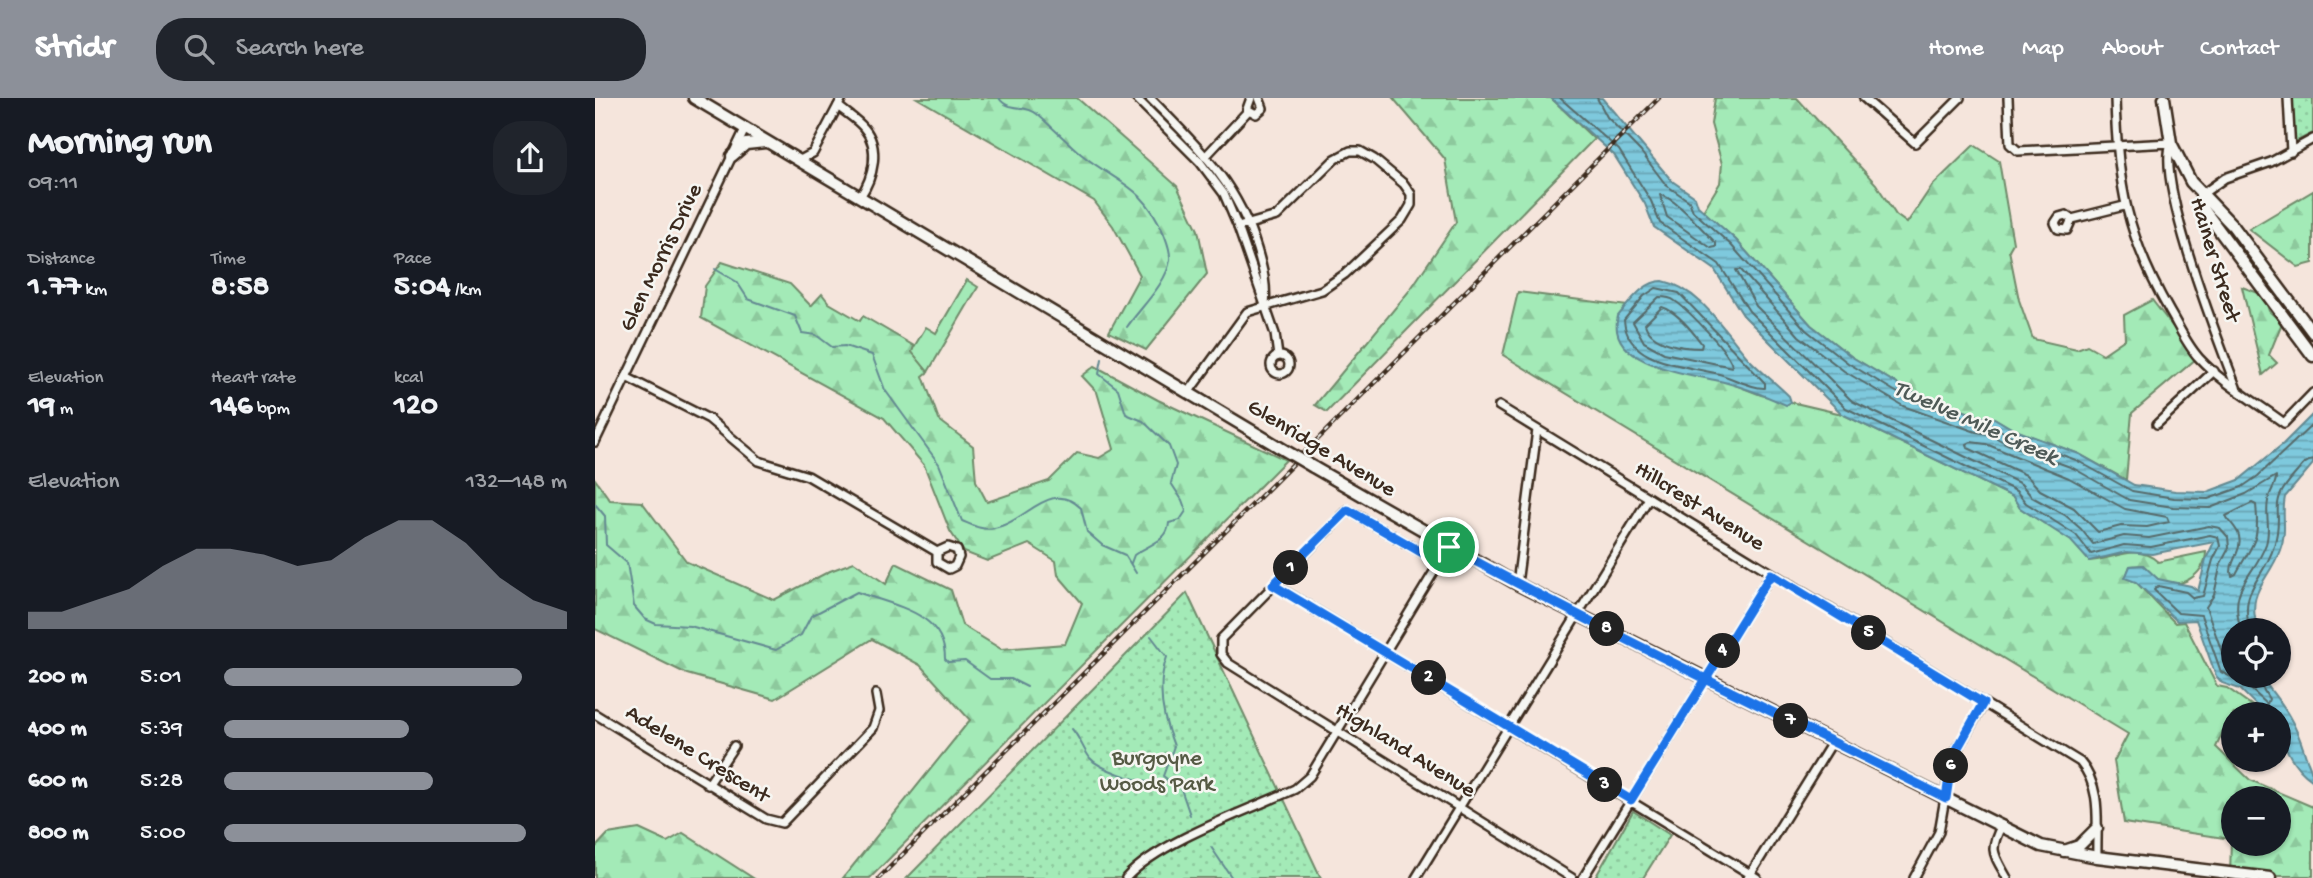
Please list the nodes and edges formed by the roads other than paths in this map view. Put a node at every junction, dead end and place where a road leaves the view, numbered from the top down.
1 (694, 98) edge
2 (842, 98) edge
3 (1150, 98) edge
4 (1251, 98) edge
5 (1259, 98) edge
6 (1864, 98) edge
7 (1960, 98) edge
8 (2008, 98) edge
9 (2115, 98) edge
10 (2164, 98) edge
11 (2288, 98) edge
12 (1138, 99) edge
13 (838, 106) junction
14 (1248, 111) junction
15 (745, 128) junction
16 (2313, 139) edge
17 (769, 143) junction
18 (2171, 143) junction
19 (2116, 145) junction
20 (2291, 152) junction
21 (732, 156) junction
22 (1207, 156) junction
23 (800, 160) junction
24 (1200, 162) junction
25 (2201, 195) junction
26 (860, 197) junction
27 (2124, 206) junction
28 (2072, 219) dead end
29 (1249, 224) junction
30 (1238, 226) junction
31 (1265, 307) junction
32 (2313, 333) edge
33 (1279, 356) dead end
34 (2313, 356) edge
35 (2214, 372) junction
36 (626, 377) junction
37 (2236, 387) junction
38 (1188, 393) junction
39 (2313, 393) edge
40 (1499, 406) dead end
41 (2157, 424) dead end
42 (1537, 430) junction
43 (595, 442) edge
44 (1649, 498) junction
45 (1449, 547) junction
46 (937, 552) dead end
47 (1440, 563) junction
48 (1771, 574) junction
49 (1517, 584) junction
50 (1273, 585) junction
51 (1579, 615) junction
52 (1386, 652) junction
53 (1706, 678) junction
54 (876, 694) dead end
55 (1983, 703) junction
56 (595, 714) edge
57 (1509, 726) junction
58 (1337, 731) junction
59 (1833, 741) junction
60 (734, 746) dead end
61 (708, 785) junction
62 (1946, 798) junction
63 (1631, 800) junction
64 (1459, 808) junction
65 (2002, 825) junction
66 (2097, 828) junction
67 (2058, 852) junction
68 (2097, 857) junction
69 (1752, 877) edge
70 (1126, 878) edge
71 (1416, 878) edge
72 (1572, 878) edge
73 (1583, 878) edge
74 (1914, 878) edge
75 (2007, 878) edge
76 (2270, 878) edge

1 - 15 main road, Glenridge Avenue
2 - 13 street
3 - 22 street
4 - 14 street
5 - 14 street
6 - 7 street
8 - 19 street
9 - 19 street
10 - 18 main road
11 - 20 street
12 - 24 street
13 - 23 street
13 - 26 street
14 - 22 street
15 - 17 main road, Glenridge Avenue
15 - 21 street, Glen Morris Drive
16 - 20 street
17 - 21 main road
17 - 23 main road, Glenridge Avenue
18 - 19 street
18 - 25 main road
18 - 37 street, Hainer Street
19 - 27 street
20 - 25 street
21 - 36 street, Glen Morris Drive
22 - 24 street
22 - 29 street
23 - 26 main road, Glenridge Avenue
24 - 30 street
25 - 32 main road
25 - 34 main road
26 - 38 main road, Glenridge Avenue
27 - 28 street
27 - 35 street
29 - 30 street
29 - 31 street
29 - 31 street
30 - 31 street
31 - 33 street
31 - 38 street
35 - 37 street
35 - 41 street
36 - 43 street, Glen Morris Drive
36 - 46 street
37 - 39 street
38 - 45 main road, Glenridge Avenue, bridge
40 - 42 street, Hillcrest Avenue
42 - 44 street, Hillcrest Avenue
42 - 49 street
44 - 48 street, Hillcrest Avenue
44 - 51 street
45 - 47 street
45 - 49 main road, Glenridge Avenue
47 - 50 street
47 - 52 street
48 - 53 street
48 - 55 street, Hillcrest Avenue
49 - 51 main road, Glenridge Avenue
50 - 52 street
50 - 58 street, Highland Avenue
51 - 53 main road, Glenridge Avenue
51 - 57 street
52 - 57 street
52 - 58 street
53 - 59 main road, Glenridge Avenue
53 - 63 street
54 - 61 street, Adelene Crescent
55 - 62 street
55 - 66 street, Hillcrest Avenue
56 - 61 street, Adelene Crescent
57 - 63 street
57 - 64 street
58 - 64 street, Highland Avenue
58 - 70 street
59 - 62 main road, Glenridge Avenue
59 - 69 street
60 - 61 street
62 - 65 main road, Glenridge Avenue
62 - 74 street
63 - 69 street
63 - 73 street
64 - 71 street
64 - 72 street, Highland Avenue
65 - 67 main road, Glenridge Avenue
65 - 75 street
66 - 67 main road
66 - 68 street, Hillcrest Avenue
67 - 68 main road, Glenridge Avenue
68 - 76 main road, Glenridge Avenue

